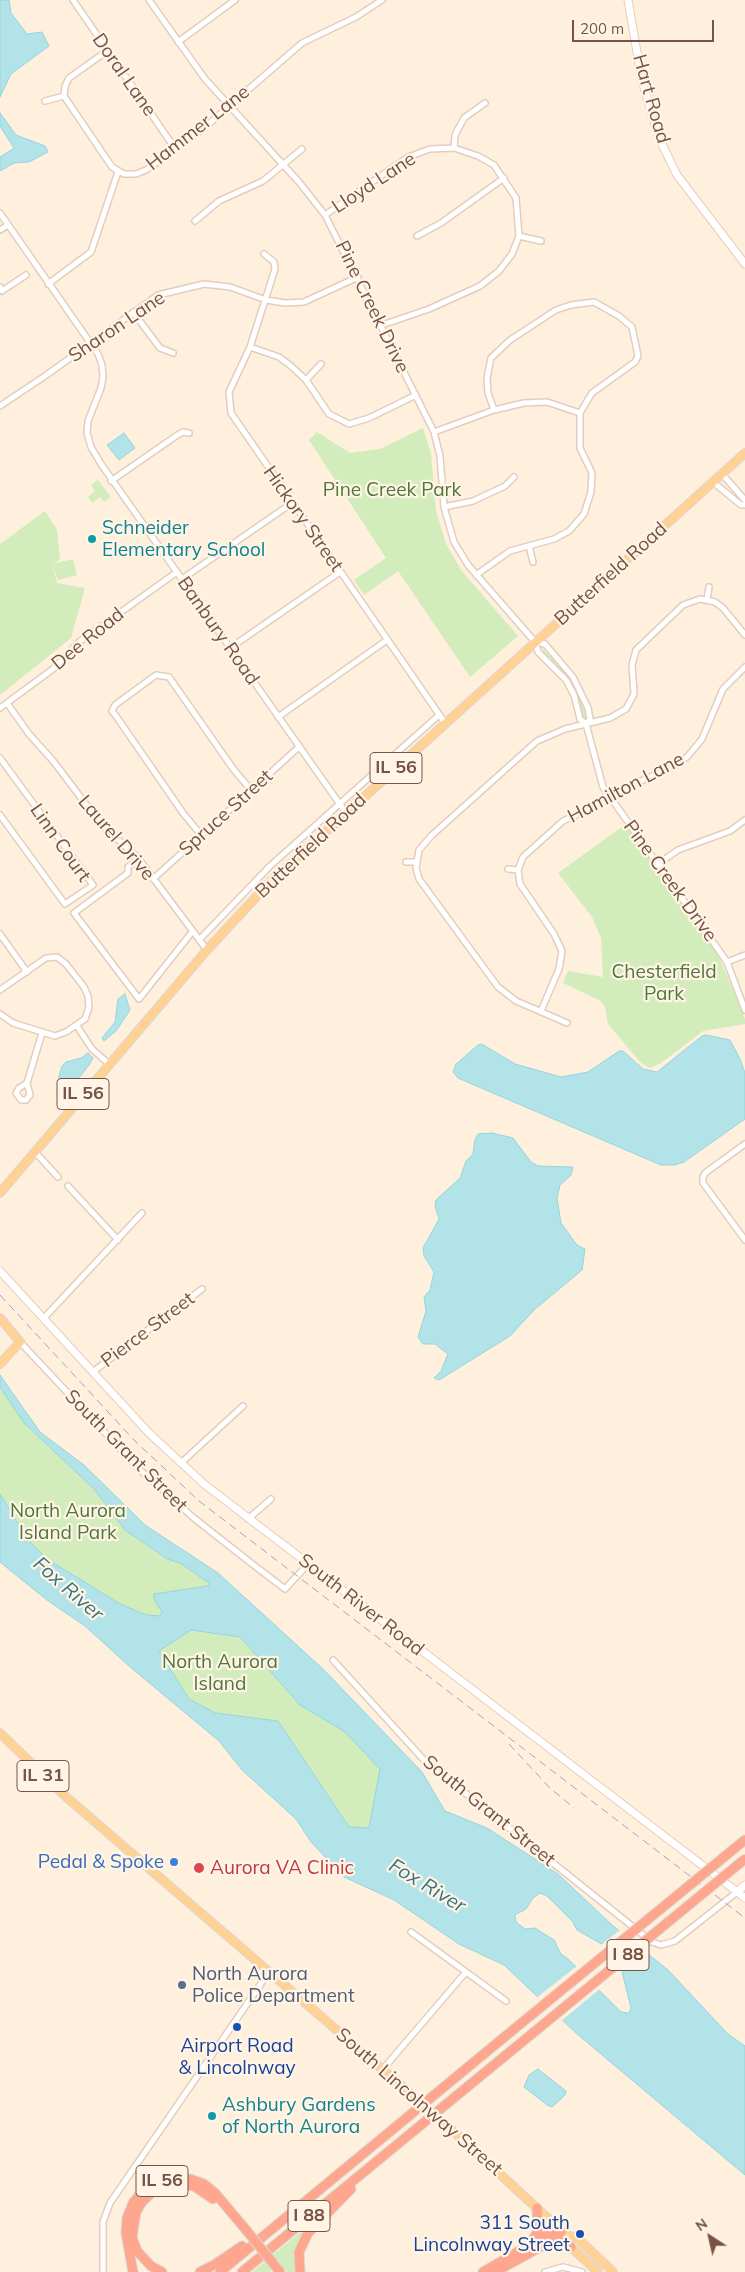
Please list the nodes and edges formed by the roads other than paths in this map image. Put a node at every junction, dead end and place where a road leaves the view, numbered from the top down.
1 (73, 0) edge
2 (149, 0) edge
3 (235, 0) edge
4 (382, 0) edge
5 (628, 0) edge
6 (178, 42) junction
7 (107, 51) junction
8 (64, 96) junction
9 (45, 101) dead end
10 (485, 103) dead end
11 (229, 107) junction
12 (302, 148) dead end
13 (454, 148) junction
14 (176, 150) junction
15 (282, 164) junction
16 (118, 172) junction
17 (504, 178) junction
18 (0, 213) edge
19 (325, 215) junction
20 (194, 221) dead end
21 (8, 225) junction
22 (0, 230) edge
23 (417, 236) dead end
24 (519, 236) junction
25 (541, 240) dead end
26 (264, 254) dead end
27 (745, 264) edge
28 (26, 275) dead end
29 (358, 277) junction
30 (48, 284) junction
31 (0, 287) edge
32 (266, 300) junction
33 (133, 312) junction
34 (382, 324) junction
35 (90, 343) junction
36 (250, 347) junction
37 (173, 353) dead end
38 (321, 364) dead end
39 (306, 380) junction
40 (416, 395) junction
41 (0, 398) edge
42 (2, 405) edge
43 (494, 410) junction
44 (580, 413) junction
45 (434, 432) junction
46 (188, 433) dead end
47 (745, 453) edge
48 (722, 474) junction
49 (514, 477) dead end
50 (111, 481) junction
51 (713, 482) junction
52 (745, 500) edge
53 (292, 503) junction
54 (745, 505) edge
55 (444, 507) junction
56 (528, 546) junction
57 (533, 562) dead end
58 (177, 572) junction
59 (340, 572) junction
60 (476, 575) junction
61 (182, 579) junction
62 (709, 587) dead end
63 (707, 600) junction
64 (745, 635) edge
65 (387, 640) junction
66 (535, 642) junction
67 (230, 648) junction
68 (745, 667) edge
69 (6, 703) junction
70 (0, 708) edge
71 (439, 715) junction
72 (278, 717) junction
73 (445, 723) junction
74 (586, 724) junction
75 (299, 747) junction
76 (0, 758) edge
77 (251, 790) junction
78 (609, 796) junction
79 (339, 804) junction
80 (346, 813) junction
81 (0, 815) edge
82 (745, 820) edge
83 (201, 835) junction
84 (138, 858) junction
85 (406, 862) dead end
86 (416, 862) junction
87 (658, 864) junction
88 (508, 870) dead end
89 (518, 870) junction
90 (153, 879) junction
91 (192, 932) junction
92 (0, 934) edge
93 (199, 940) junction
94 (207, 950) junction
95 (745, 955) edge
96 (726, 962) junction
97 (27, 972) junction
98 (0, 990) edge
99 (745, 1010) edge
100 (541, 1011) junction
101 (0, 1014) edge
102 (567, 1023) dead end
103 (77, 1026) junction
104 (42, 1033) junction
105 (110, 1064) junction
106 (27, 1082) dead end
107 (745, 1144) edge
108 (34, 1152) junction
109 (58, 1177) dead end
110 (68, 1186) dead end
111 (0, 1193) edge
112 (142, 1213) dead end
113 (118, 1240) junction
114 (745, 1240) edge
115 (0, 1272) edge
116 (202, 1289) dead end
117 (0, 1318) edge
118 (44, 1318) junction
119 (20, 1342) junction
120 (0, 1363) edge
121 (94, 1370) junction
122 (243, 1406) dead end
123 (181, 1463) junction
124 (270, 1499) dead end
125 (248, 1519) junction
126 (308, 1564) junction
127 (332, 1660) dead end
128 (0, 1732) edge
129 (745, 1840) edge
130 (745, 1859) edge
131 (745, 1886) edge
132 (737, 1892) junction
133 (745, 1898) edge
134 (410, 1932) dead end
135 (269, 1972) junction
136 (466, 1972) junction
137 (506, 2001) dead end
138 (383, 2069) junction
139 (377, 2160) junction
140 (538, 2208) junction
141 (562, 2232) junction
142 (244, 2233) junction
143 (265, 2234) junction
144 (530, 2245) junction
145 (544, 2245) junction
146 (571, 2247) junction
147 (271, 2267) edge
148 (103, 2272) edge
149 (133, 2272) edge
150 (162, 2272) edge
151 (200, 2272) edge
152 (220, 2272) edge
153 (242, 2272) edge
154 (280, 2272) edge
155 (300, 2272) edge
156 (487, 2272) edge
157 (545, 2272) edge
158 (582, 2272) edge
159 (598, 2272) edge
160 (613, 2272) edge

1 - 7 street, Doral Lane
2 - 6 street, Pine Creek Drive
3 - 6 street
4 - 11 street, Hammer Lane
5 - 27 main road, Hart Road
6 - 11 street, Pine Creek Drive
7 - 8 street
7 - 14 street, Doral Lane
8 - 9 street
8 - 16 street, Hammer Lane
10 - 13 street
11 - 14 street, Hammer Lane
11 - 15 street, Pine Creek Drive
12 - 15 street
13 - 17 street
13 - 19 street, Lloyd Lane
14 - 16 street, Hammer Lane
15 - 19 street, Pine Creek Drive
15 - 20 street
16 - 30 street
17 - 23 street
17 - 24 street
18 - 21 street, Banbury Road
19 - 29 street, Pine Creek Drive
21 - 22 street
21 - 30 street, Banbury Road
24 - 25 street
24 - 34 street
26 - 32 street, Hickory Street
28 - 31 street
29 - 32 street, Sharon Lane
29 - 34 street, Pine Creek Drive
30 - 35 street, Banbury Road
32 - 33 street, Sharon Lane
32 - 36 street, Hickory Street
33 - 35 street, Sharon Lane
33 - 37 street
34 - 40 street, Pine Creek Drive
35 - 42 street, Sharon Lane
35 - 50 street, Banbury Road
36 - 39 street
36 - 53 street, Hickory Street
38 - 39 street
39 - 40 street
40 - 45 street, Pine Creek Drive
41 - 42 street
43 - 44 street
43 - 44 street
43 - 45 street
44 - 56 street
45 - 55 street, Pine Creek Drive
46 - 50 street
47 - 48 main road, Butterfield Road / IL 56
48 - 51 main road, Butterfield Road / IL 56
48 - 52 street
49 - 55 street
50 - 58 street, Banbury Road
51 - 54 street
51 - 66 main road, Butterfield Road / IL 56
53 - 59 street, Hickory Street
53 - 61 street
55 - 60 street, Pine Creek Drive
56 - 57 street
56 - 60 street
58 - 61 street, Banbury Road
58 - 69 street, Dee Road
59 - 65 street, Hickory Street
59 - 67 street
60 - 66 street, Pine Creek Drive
61 - 67 street, Banbury Road
62 - 63 street
63 - 64 street
63 - 74 street
65 - 71 street, Hickory Street
65 - 72 street
66 - 73 main road, Butterfield Road / IL 56
66 - 74 street, Pine Creek Drive
66 - 74 street, Pine Creek Drive
67 - 72 street, Banbury Road
68 - 78 street, Hamilton Lane
69 - 70 street, Dee Road
69 - 84 street, Laurel Drive
71 - 73 street, Hickory Street
71 - 79 street
72 - 75 street, Banbury Road
73 - 80 main road, Butterfield Road / IL 56
74 - 78 street, Pine Creek Drive
74 - 86 street
75 - 77 street, Spruce Street
75 - 79 street, Banbury Road
76 - 81 street, Linn Court
77 - 83 street, Spruce Street
77 - 83 street
78 - 87 street, Pine Creek Drive
78 - 89 street, Hamilton Lane
79 - 80 street, Banbury Road
79 - 93 street
80 - 94 main road, Butterfield Road / IL 56
82 - 87 street
83 - 90 street, Spruce Street
84 - 90 street, Laurel Drive
84 - 91 street
85 - 86 street
86 - 100 street
87 - 96 street, Pine Creek Drive
88 - 89 street
89 - 100 street
90 - 91 street, Laurel Drive
91 - 93 street, Laurel Drive
92 - 97 street
93 - 94 street, Laurel Drive
94 - 105 main road, Butterfield Road / IL 56
95 - 96 street
96 - 99 street, Pine Creek Drive
97 - 98 street
97 - 103 street
100 - 102 street
101 - 104 street
103 - 104 street
103 - 105 street
104 - 106 street
105 - 108 main road, Butterfield Road / IL 56
107 - 114 street
108 - 109 street
108 - 111 main road, Butterfield Road / IL 56
110 - 113 street
112 - 113 street
113 - 118 street
115 - 118 main road, South River Road
116 - 121 street, Pierce Street
117 - 119 main road
118 - 121 main road, South River Road
119 - 120 main road
119 - 126 street, South Grant Street
121 - 123 main road, South River Road
122 - 123 street
123 - 125 main road, South River Road
124 - 125 street
125 - 126 main road, South River Road
126 - 132 main road, South River Road
127 - 132 street, South Grant Street
128 - 135 main road, South Lincolnway Street / IL 31
129 - 143 highway, I 88, bridge
130 - 139 highway, I 88, bridge
131 - 132 main road
132 - 133 main road, South River Road
134 - 136 street
135 - 138 main road, South Lincolnway Street / IL 31
135 - 148 street
136 - 137 street
136 - 138 street
138 - 140 main road, South Lincolnway Street / IL 31, bridge
139 - 153 highway, I 88
139 - 155 highway
140 - 141 main road, South Lincolnway Street / IL 31
140 - 144 highway
141 - 144 highway
141 - 145 highway
141 - 146 main road, South Lincolnway Street / IL 31
141 - 160 main road, South Lincolnway Street
142 - 147 highway, IL 56, bridge
142 - 149 highway, IL 56
142 - 150 highway
143 - 151 highway
143 - 152 highway, I 88
144 - 156 highway
145 - 146 highway
145 - 156 highway
146 - 159 main road, South Lincolnway Street / IL 31
147 - 154 highway, IL 56
157 - 158 street

